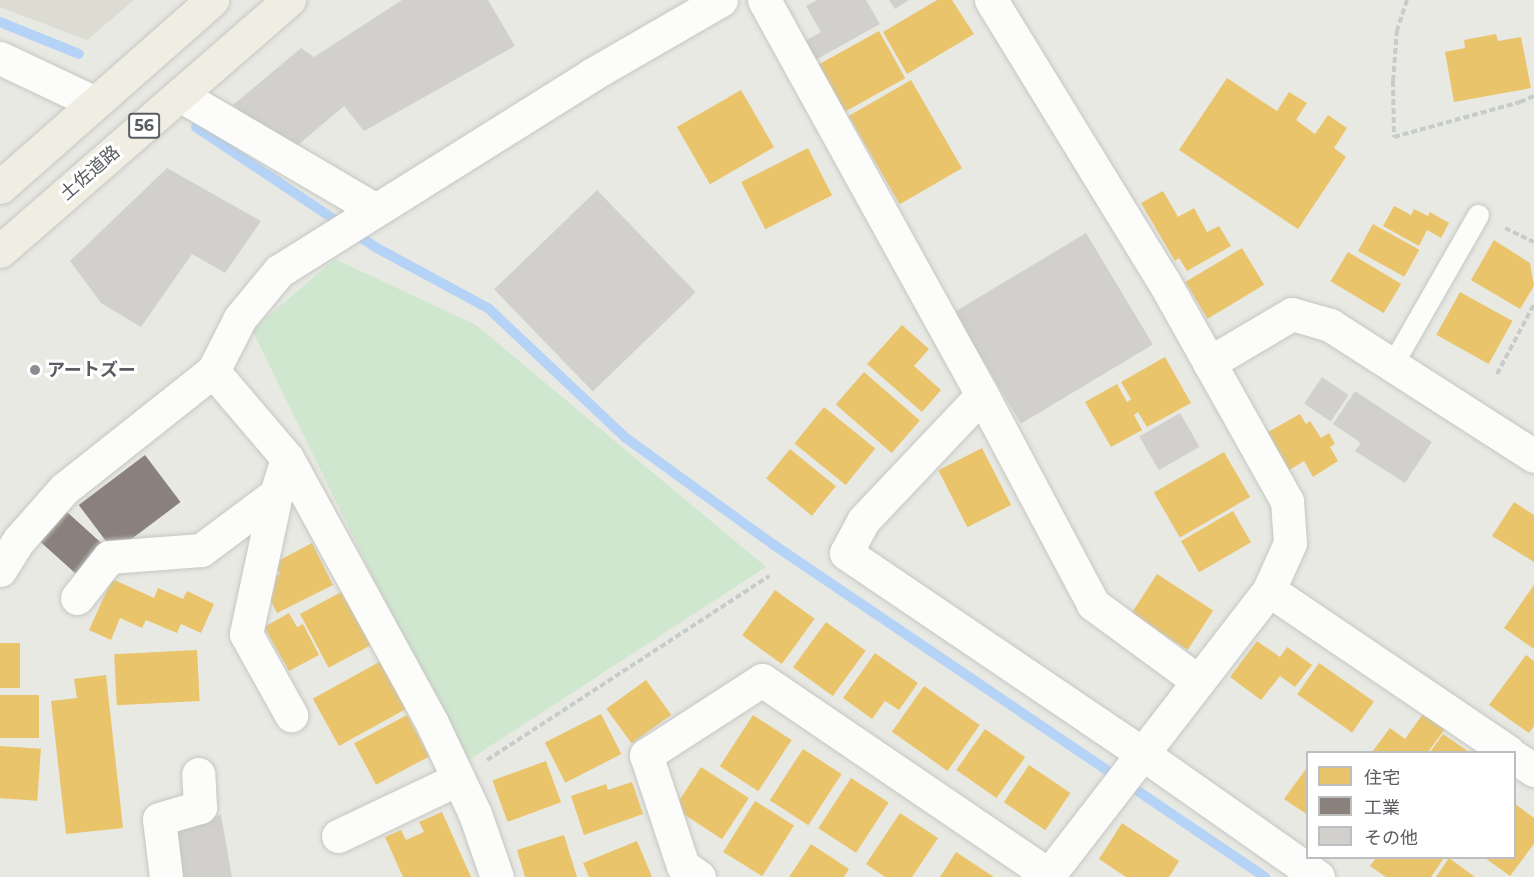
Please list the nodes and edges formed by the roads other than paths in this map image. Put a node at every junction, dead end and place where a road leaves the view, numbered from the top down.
1 (212, 0) edge
2 (289, 0) edge
3 (721, 0) edge
4 (764, 0) edge
5 (992, 0) edge
6 (0, 58) edge
7 (180, 95) junction
8 (95, 103) junction
9 (0, 187) edge
10 (372, 211) junction
11 (1478, 215) dead end
12 (0, 251) edge
13 (1209, 363) junction
14 (1392, 365) junction
15 (213, 371) junction
16 (982, 395) junction
17 (1534, 456) edge
18 (287, 458) junction
19 (276, 494) junction
20 (0, 570) edge
21 (1269, 590) junction
22 (76, 598) dead end
23 (1198, 681) junction
24 (291, 716) dead end
25 (1505, 751) edge
26 (1143, 754) junction
27 (1516, 758) edge
28 (1534, 770) edge
29 (198, 774) dead end
30 (458, 779) junction
31 (338, 836) dead end
32 (1049, 876) edge
33 (166, 877) edge
34 (497, 877) edge
35 (699, 877) edge
36 (1318, 877) edge

1 - 8 highway
2 - 7 highway, 土佐道路 / 56
3 - 10 street
4 - 16 street
5 - 13 street
6 - 8 street
7 - 10 street
7 - 12 highway, 土佐道路 / 56
8 - 9 highway
10 - 15 street
11 - 14 lane
13 - 14 street
13 - 21 street
14 - 17 street
15 - 18 street
15 - 20 street
16 - 23 street
16 - 26 street
18 - 19 street
18 - 30 street
19 - 22 street
19 - 24 street
21 - 23 street
21 - 25 street
23 - 26 street
26 - 32 street
26 - 36 street
27 - 28 street
29 - 33 street
30 - 31 street
30 - 34 street
32 - 35 street

